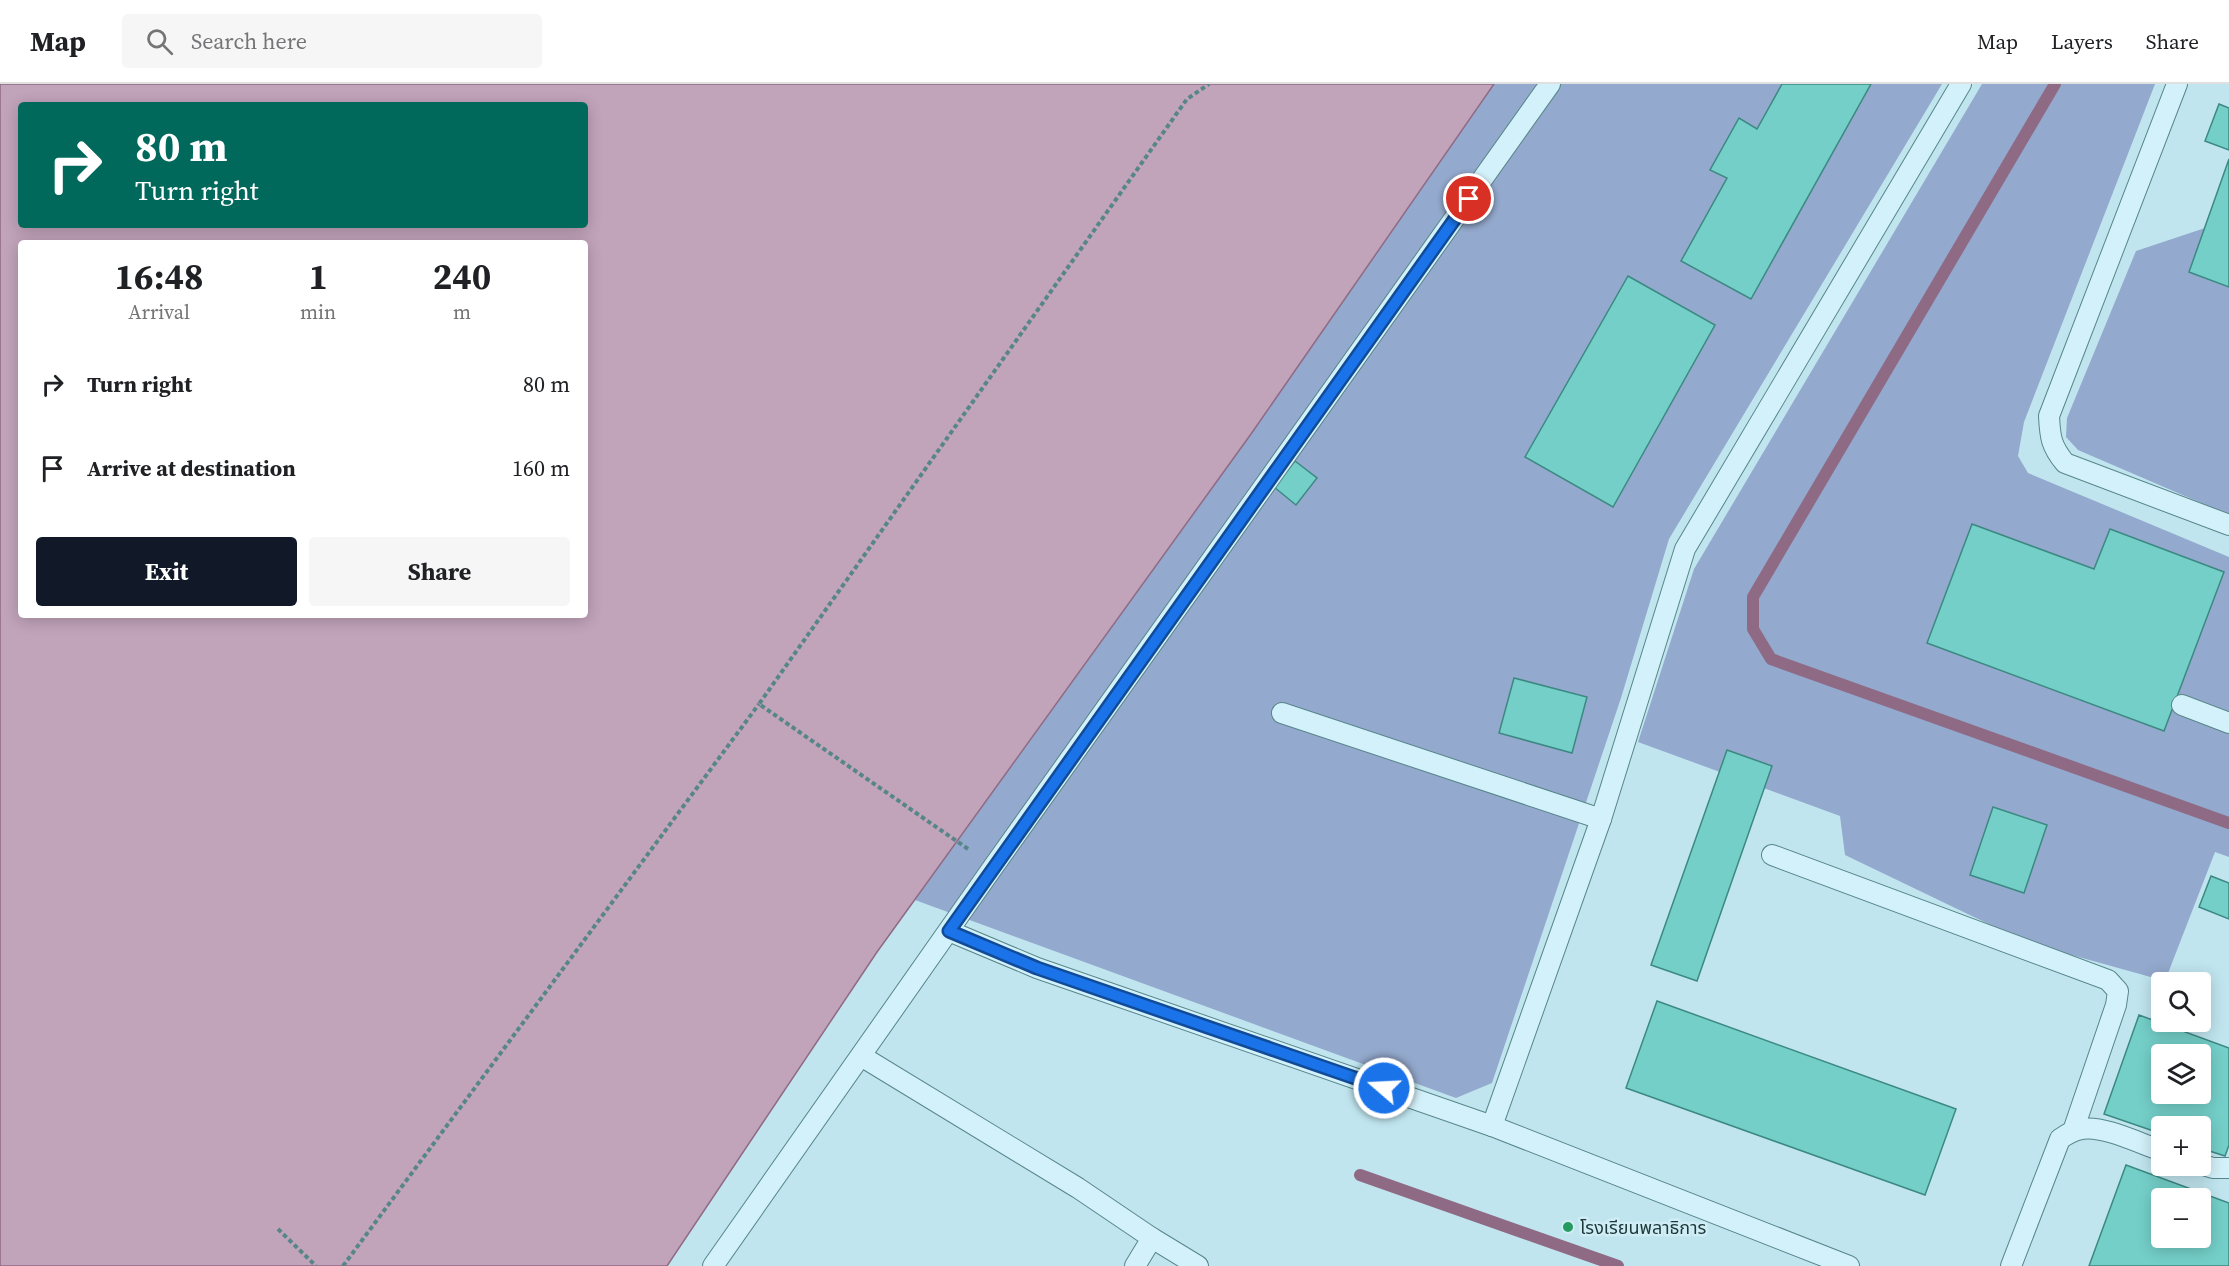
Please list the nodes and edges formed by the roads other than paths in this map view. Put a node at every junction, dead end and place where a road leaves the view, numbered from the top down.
1 (1550, 84) edge
2 (1961, 84) edge
3 (2177, 84) edge
4 (2229, 525) edge
5 (2182, 705) dead end
6 (1282, 713) dead end
7 (2229, 723) edge
8 (1601, 819) junction
9 (1772, 855) dead end
10 (949, 931) junction
11 (861, 1056) junction
12 (1492, 1126) junction
13 (2073, 1131) junction
14 (2151, 1147) edge
15 (2211, 1167) edge
16 (2229, 1168) edge
17 (1152, 1238) junction
18 (713, 1266) edge
19 (1135, 1266) edge
20 (1198, 1266) edge
21 (1849, 1266) edge
22 (2011, 1266) edge

1 - 10 lane
2 - 8 lane
3 - 4 lane
5 - 7 lane
6 - 8 lane
8 - 12 lane
9 - 13 lane
10 - 11 lane
10 - 12 lane
11 - 17 lane
11 - 18 lane
12 - 21 lane
13 - 14 lane
13 - 22 lane
15 - 16 lane
17 - 19 lane
17 - 20 lane

